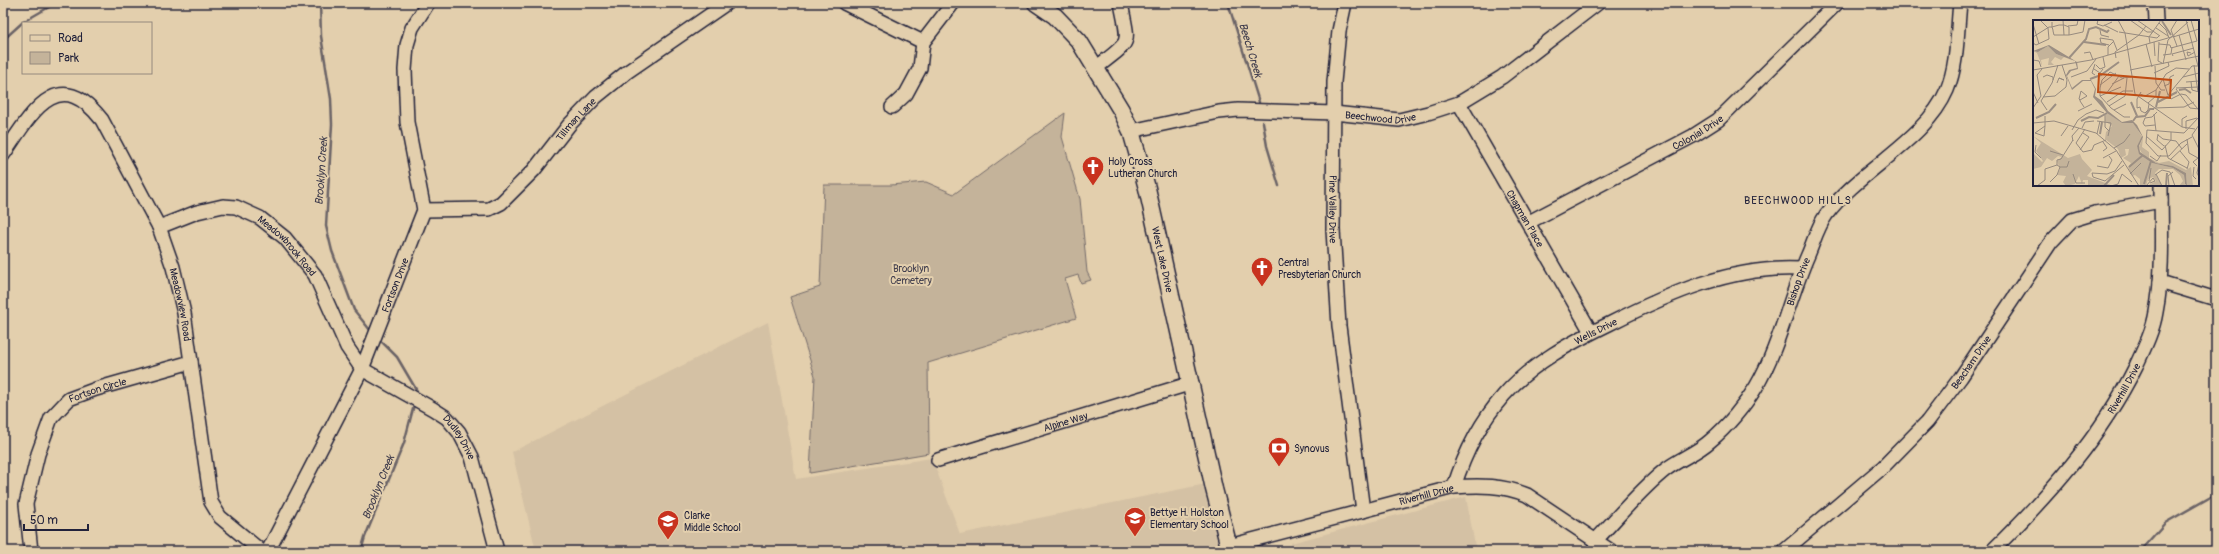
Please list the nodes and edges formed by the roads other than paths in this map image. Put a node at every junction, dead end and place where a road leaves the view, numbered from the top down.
1 (428, 3) edge
2 (727, 3) edge
3 (844, 3) edge
4 (953, 3) edge
5 (1036, 3) edge
6 (1122, 3) edge
7 (1345, 3) edge
8 (1598, 3) edge
9 (1837, 3) edge
10 (1960, 3) edge
11 (2154, 3) edge
12 (2156, 20) edge
13 (923, 42) junction
14 (1097, 66) junction
15 (1459, 104) junction
16 (892, 107) dead end
17 (1334, 113) junction
18 (1131, 131) junction
19 (3, 155) edge
20 (2161, 186) edge
21 (2161, 201) junction
22 (424, 210) junction
23 (1529, 222) junction
24 (159, 227) junction
25 (1801, 269) junction
26 (2160, 282) junction
27 (2216, 299) edge
28 (1592, 332) junction
29 (191, 362) junction
30 (362, 369) junction
31 (1192, 383) junction
32 (938, 460) dead end
33 (1454, 487) junction
34 (1362, 511) junction
35 (1596, 540) junction
36 (1229, 549) edge
37 (32, 551) edge
38 (261, 551) edge
39 (268, 551) edge
40 (497, 551) edge
41 (1611, 551) edge
42 (1784, 551) edge
43 (1992, 551) edge

1 - 22 street
2 - 22 street, Tillman Lane
3 - 13 street
4 - 13 street
5 - 14 main road, West Lake Drive
6 - 14 street
7 - 17 street, Pine Valley Drive
8 - 15 street, Beechwood Drive
9 - 23 street, Colonial Drive
10 - 25 street, Bishop Drive
11 - 12 street
13 - 16 street
14 - 18 main road, West Lake Drive
15 - 17 street, Beechwood Drive
15 - 23 street, Chapman Place
17 - 18 street, Beechwood Drive
17 - 34 street, Pine Valley Drive
18 - 31 main road, West Lake Drive
19 - 24 street, Meadowview Road
20 - 21 street, Riverhill Drive
21 - 26 street, Riverhill Drive
21 - 42 street, Beacham Drive
22 - 30 street, Fortson Drive
23 - 28 street, Chapman Place
24 - 29 street, Meadowview Road
24 - 30 street, Meadowbrook Road
25 - 28 street, Wells Drive
25 - 35 street, Bishop Drive
26 - 27 street
26 - 43 street, Riverhill Drive
28 - 33 street, Wells Drive
29 - 37 street, Fortson Circle
29 - 38 street, Meadowview Road
30 - 39 street, Fortson Drive
30 - 40 street, Dudley Drive
31 - 32 street, Alpine Way
31 - 36 main road, West Lake Drive
33 - 34 street, Riverhill Drive
33 - 35 street, Riverhill Drive
34 - 36 street, Riverhill Drive
35 - 41 street, Riverhill Drive

